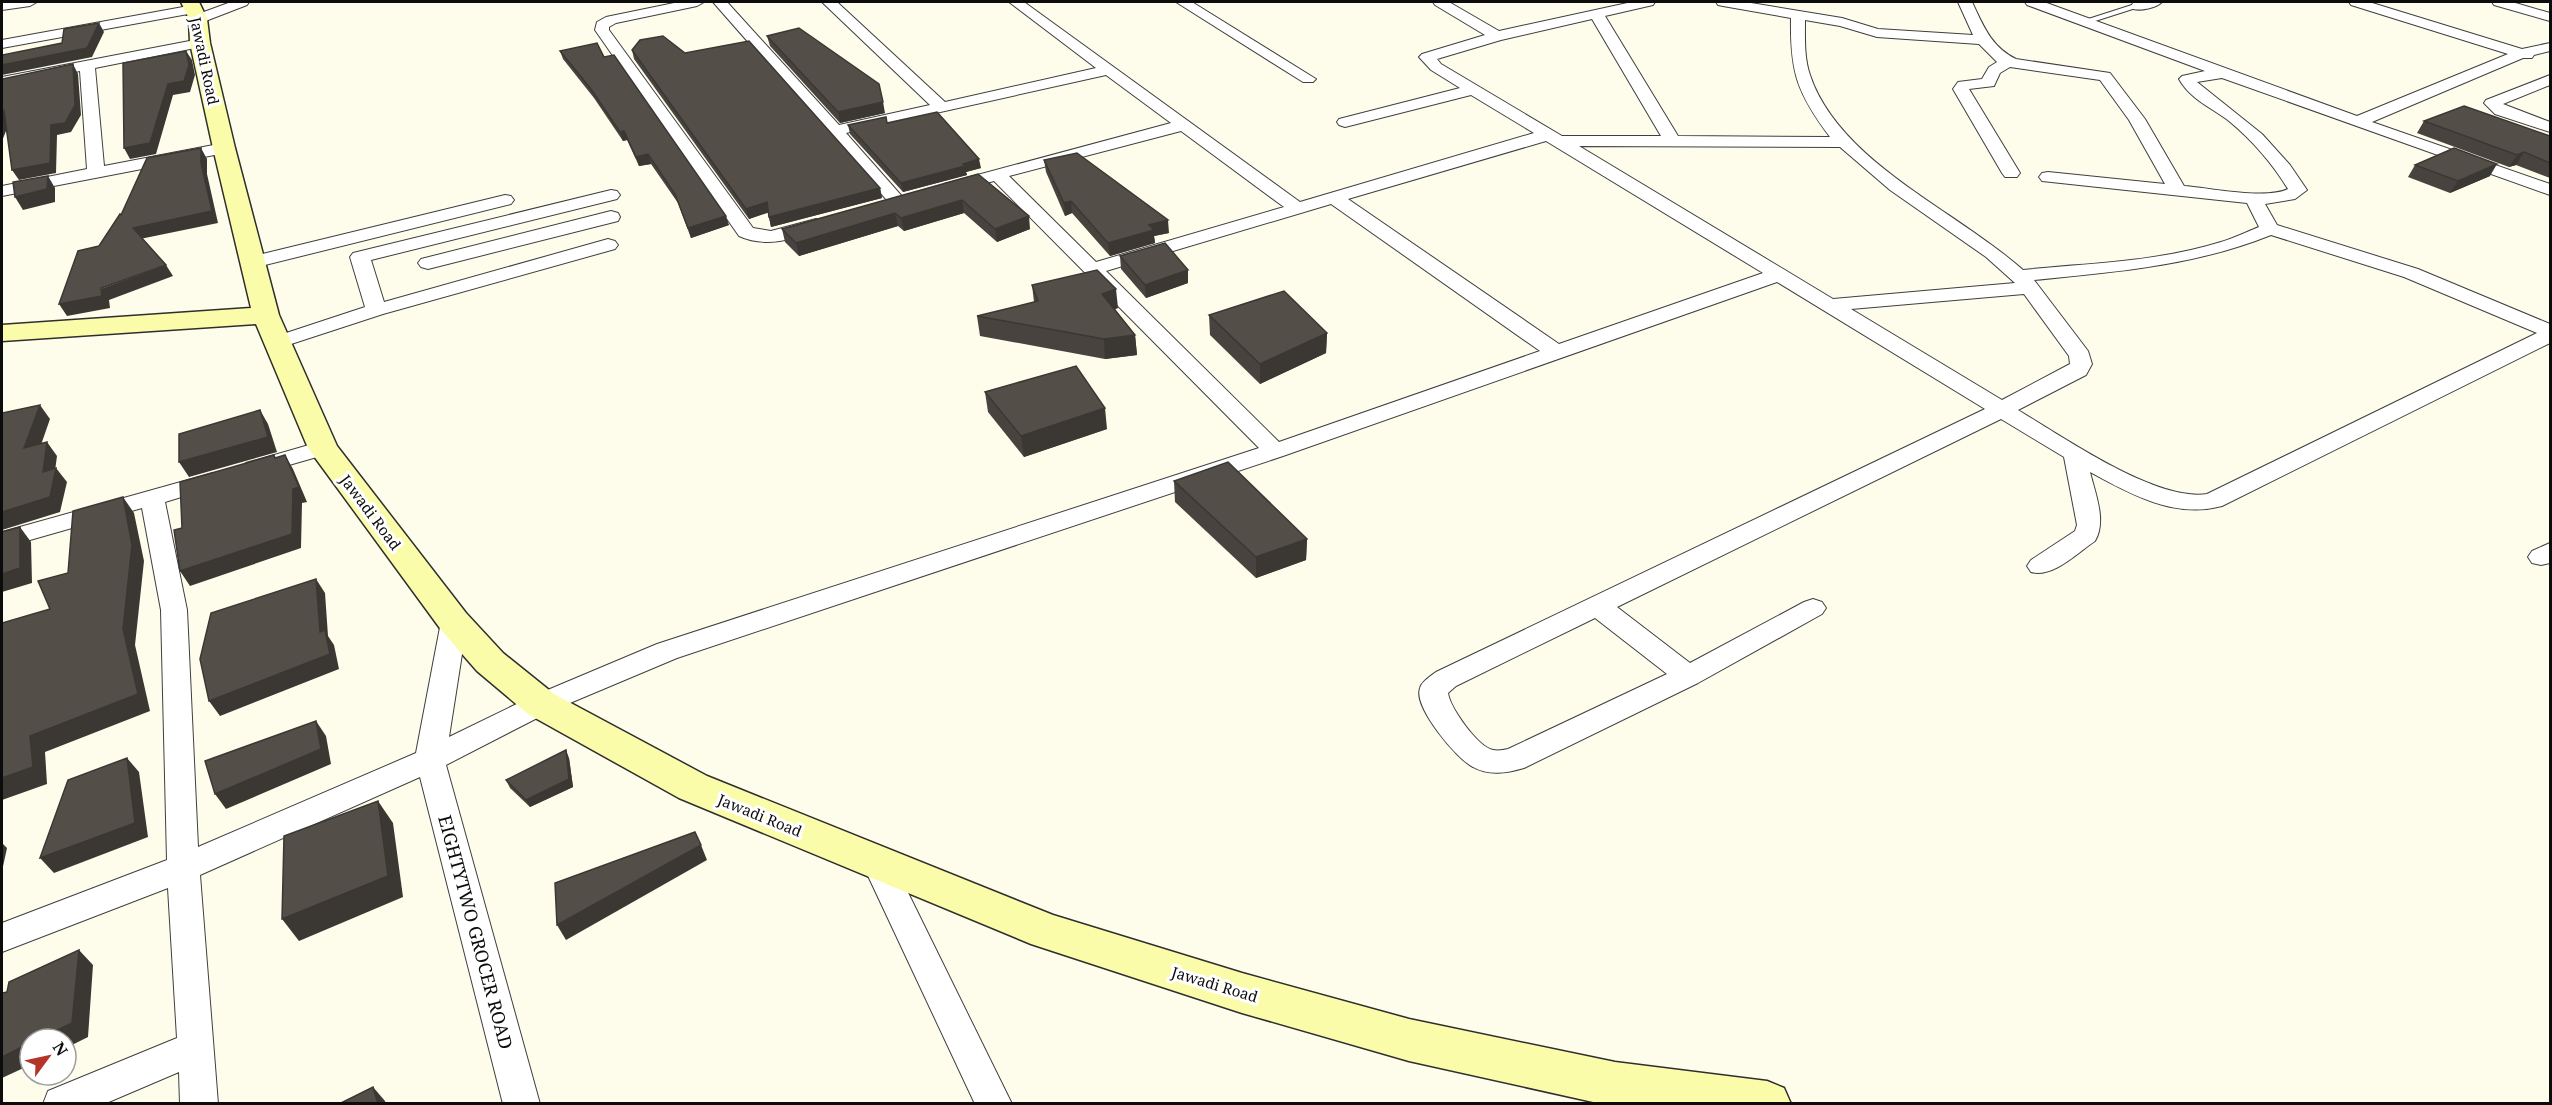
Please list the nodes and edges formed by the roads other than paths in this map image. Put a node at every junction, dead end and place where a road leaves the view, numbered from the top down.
1 (30, 2) edge
2 (243, 2) edge
3 (697, 2) edge
4 (720, 2) edge
5 (829, 2) edge
6 (1016, 2) edge
7 (1183, 2) edge
8 (1440, 2) edge
9 (1648, 2) edge
10 (1723, 2) edge
11 (1965, 2) edge
12 (2032, 2) edge
13 (2155, 2) edge
14 (2356, 2) edge
15 (2499, 2) edge
16 (2, 6) edge
17 (1571, 6) dead end
18 (2138, 6) joint
19 (1593, 14) junction
20 (1798, 16) junction
21 (2550, 16) edge
22 (196, 18) edge
23 (2086, 21) junction
24 (1497, 36) junction
25 (1983, 40) junction
26 (2, 44) edge
27 (2550, 47) edge
28 (2523, 54) junction
29 (2009, 61) junction
30 (2550, 62) edge
31 (87, 65) junction
32 (1109, 70) junction
33 (2226, 73) junction
34 (1308, 79) dead end
35 (2550, 80) edge
36 (2, 82) edge
37 (1475, 89) junction
38 (942, 108) junction
39 (1345, 122) dead end
40 (2357, 122) junction
41 (1184, 125) junction
42 (2550, 127) edge
43 (835, 132) junction
44 (1555, 138) junction
45 (1672, 141) junction
46 (1843, 142) junction
47 (224, 148) junction
48 (96, 172) junction
49 (2011, 173) dead end
50 (997, 174) junction
51 (2048, 177) dead end
52 (2177, 189) junction
53 (2550, 190) edge
54 (2, 191) edge
55 (611, 195) dead end
56 (916, 197) junction
57 (1334, 198) junction
58 (2253, 198) junction
59 (505, 200) dead end
60 (875, 209) edge
61 (1298, 209) junction
62 (611, 217) dead end
63 (829, 221) edge
64 (2270, 230) junction
65 (421, 242) junction
66 (608, 245) dead end
67 (253, 262) junction
68 (428, 263) junction
69 (1093, 269) junction
70 (1780, 274) junction
71 (2023, 282) junction
72 (440, 292) junction
73 (1831, 305) junction
74 (376, 310) junction
75 (272, 328) junction
76 (2, 333) edge
77 (2547, 339) edge
78 (1556, 352) junction
79 (2002, 410) junction
80 (323, 448) junction
81 (1275, 451) junction
82 (2075, 454) junction
83 (152, 498) junction
84 (2, 540) edge
85 (2040, 566) dead end
86 (1598, 606) junction
87 (1814, 608) dead end
88 (454, 622) junction
89 (1688, 676) junction
90 (541, 704) junction
91 (429, 760) junction
92 (878, 863) junction
93 (183, 868) junction
94 (2, 938) edge
95 (196, 1047) junction
96 (1601, 1094) edge
97 (61, 1104) edge
98 (199, 1104) edge
99 (522, 1104) edge
100 (994, 1104) edge
101 (1767, 1104) edge

1 - 16 street
2 - 22 street
3 - 63 street
4 - 43 street
5 - 38 street
6 - 32 street
7 - 34 street
8 - 24 street
9 - 19 street
10 - 20 street
11 - 25 street
12 - 23 street
13 - 18 street
14 - 28 street
15 - 21 street
17 - 19 street
18 - 23 lane
19 - 24 street
19 - 45 street
20 - 25 street
20 - 46 street
22 - 26 street
22 - 31 street
22 - 47 street, Jawadi Road
23 - 33 street
24 - 37 street
25 - 29 street
27 - 28 street
28 - 30 street
28 - 40 street
29 - 49 street
29 - 52 street
31 - 36 street
31 - 48 street
32 - 38 street
32 - 41 street
33 - 40 street
33 - 58 street
35 - 42 street
37 - 39 street
37 - 44 street
38 - 43 street
40 - 53 street
41 - 50 street
41 - 61 street
43 - 56 street
44 - 45 street
44 - 57 street
44 - 70 street
45 - 46 street
46 - 71 street
47 - 48 street
47 - 67 street, Jawadi Road
48 - 54 street
50 - 56 street
50 - 69 street
51 - 52 street
52 - 58 street
55 - 65 street
56 - 60 street
57 - 61 street
57 - 78 street
58 - 64 street
59 - 67 street
61 - 69 street
62 - 68 street
64 - 71 street
64 - 77 street
65 - 68 street
65 - 74 street
66 - 72 street
67 - 75 street, Jawadi Road
68 - 72 street
69 - 81 street
70 - 73 street
70 - 78 street
71 - 73 street
71 - 79 street
72 - 74 street
73 - 79 street
74 - 75 street
75 - 76 street
75 - 80 street, Jawadi Road
77 - 82 street
78 - 81 street
79 - 82 street
79 - 86 street
80 - 83 street
80 - 88 street, Jawadi Road
81 - 90 street
82 - 85 street
83 - 84 street
83 - 93 street
86 - 89 street
86 - 89 street
87 - 89 street
88 - 90 street, Jawadi Road
88 - 91 street
90 - 91 street
90 - 92 street, Jawadi Road
91 - 93 street
91 - 99 street, EIGHTYTWO GROCER ROAD
92 - 96 street, Jawadi Road
92 - 100 street
93 - 94 street
93 - 95 street
95 - 97 street
95 - 98 street
96 - 101 street, Jawadi Road

